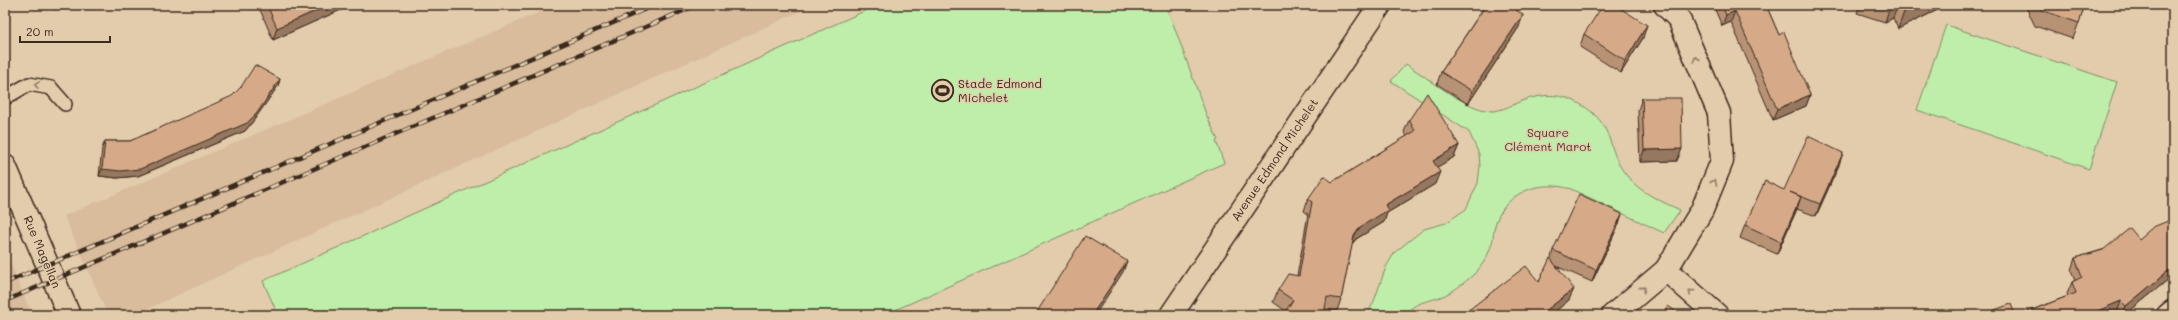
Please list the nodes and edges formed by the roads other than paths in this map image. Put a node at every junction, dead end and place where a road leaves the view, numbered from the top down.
1 (1380, 5) edge
2 (1665, 5) edge
3 (5, 98) edge
4 (65, 104) dead end
5 (5, 166) edge
6 (1666, 270) junction
7 (2173, 312) edge
8 (69, 315) edge
9 (1171, 315) edge
10 (1613, 315) edge
11 (1717, 315) edge
12 (2168, 315) edge

1 - 9 street, Avenue Edmond Michelet
6 -> 2 street
4 -> 3 lane
5 - 8 street, Rue Magellan
10 -> 6 street
11 -> 6 street
7 - 12 street

